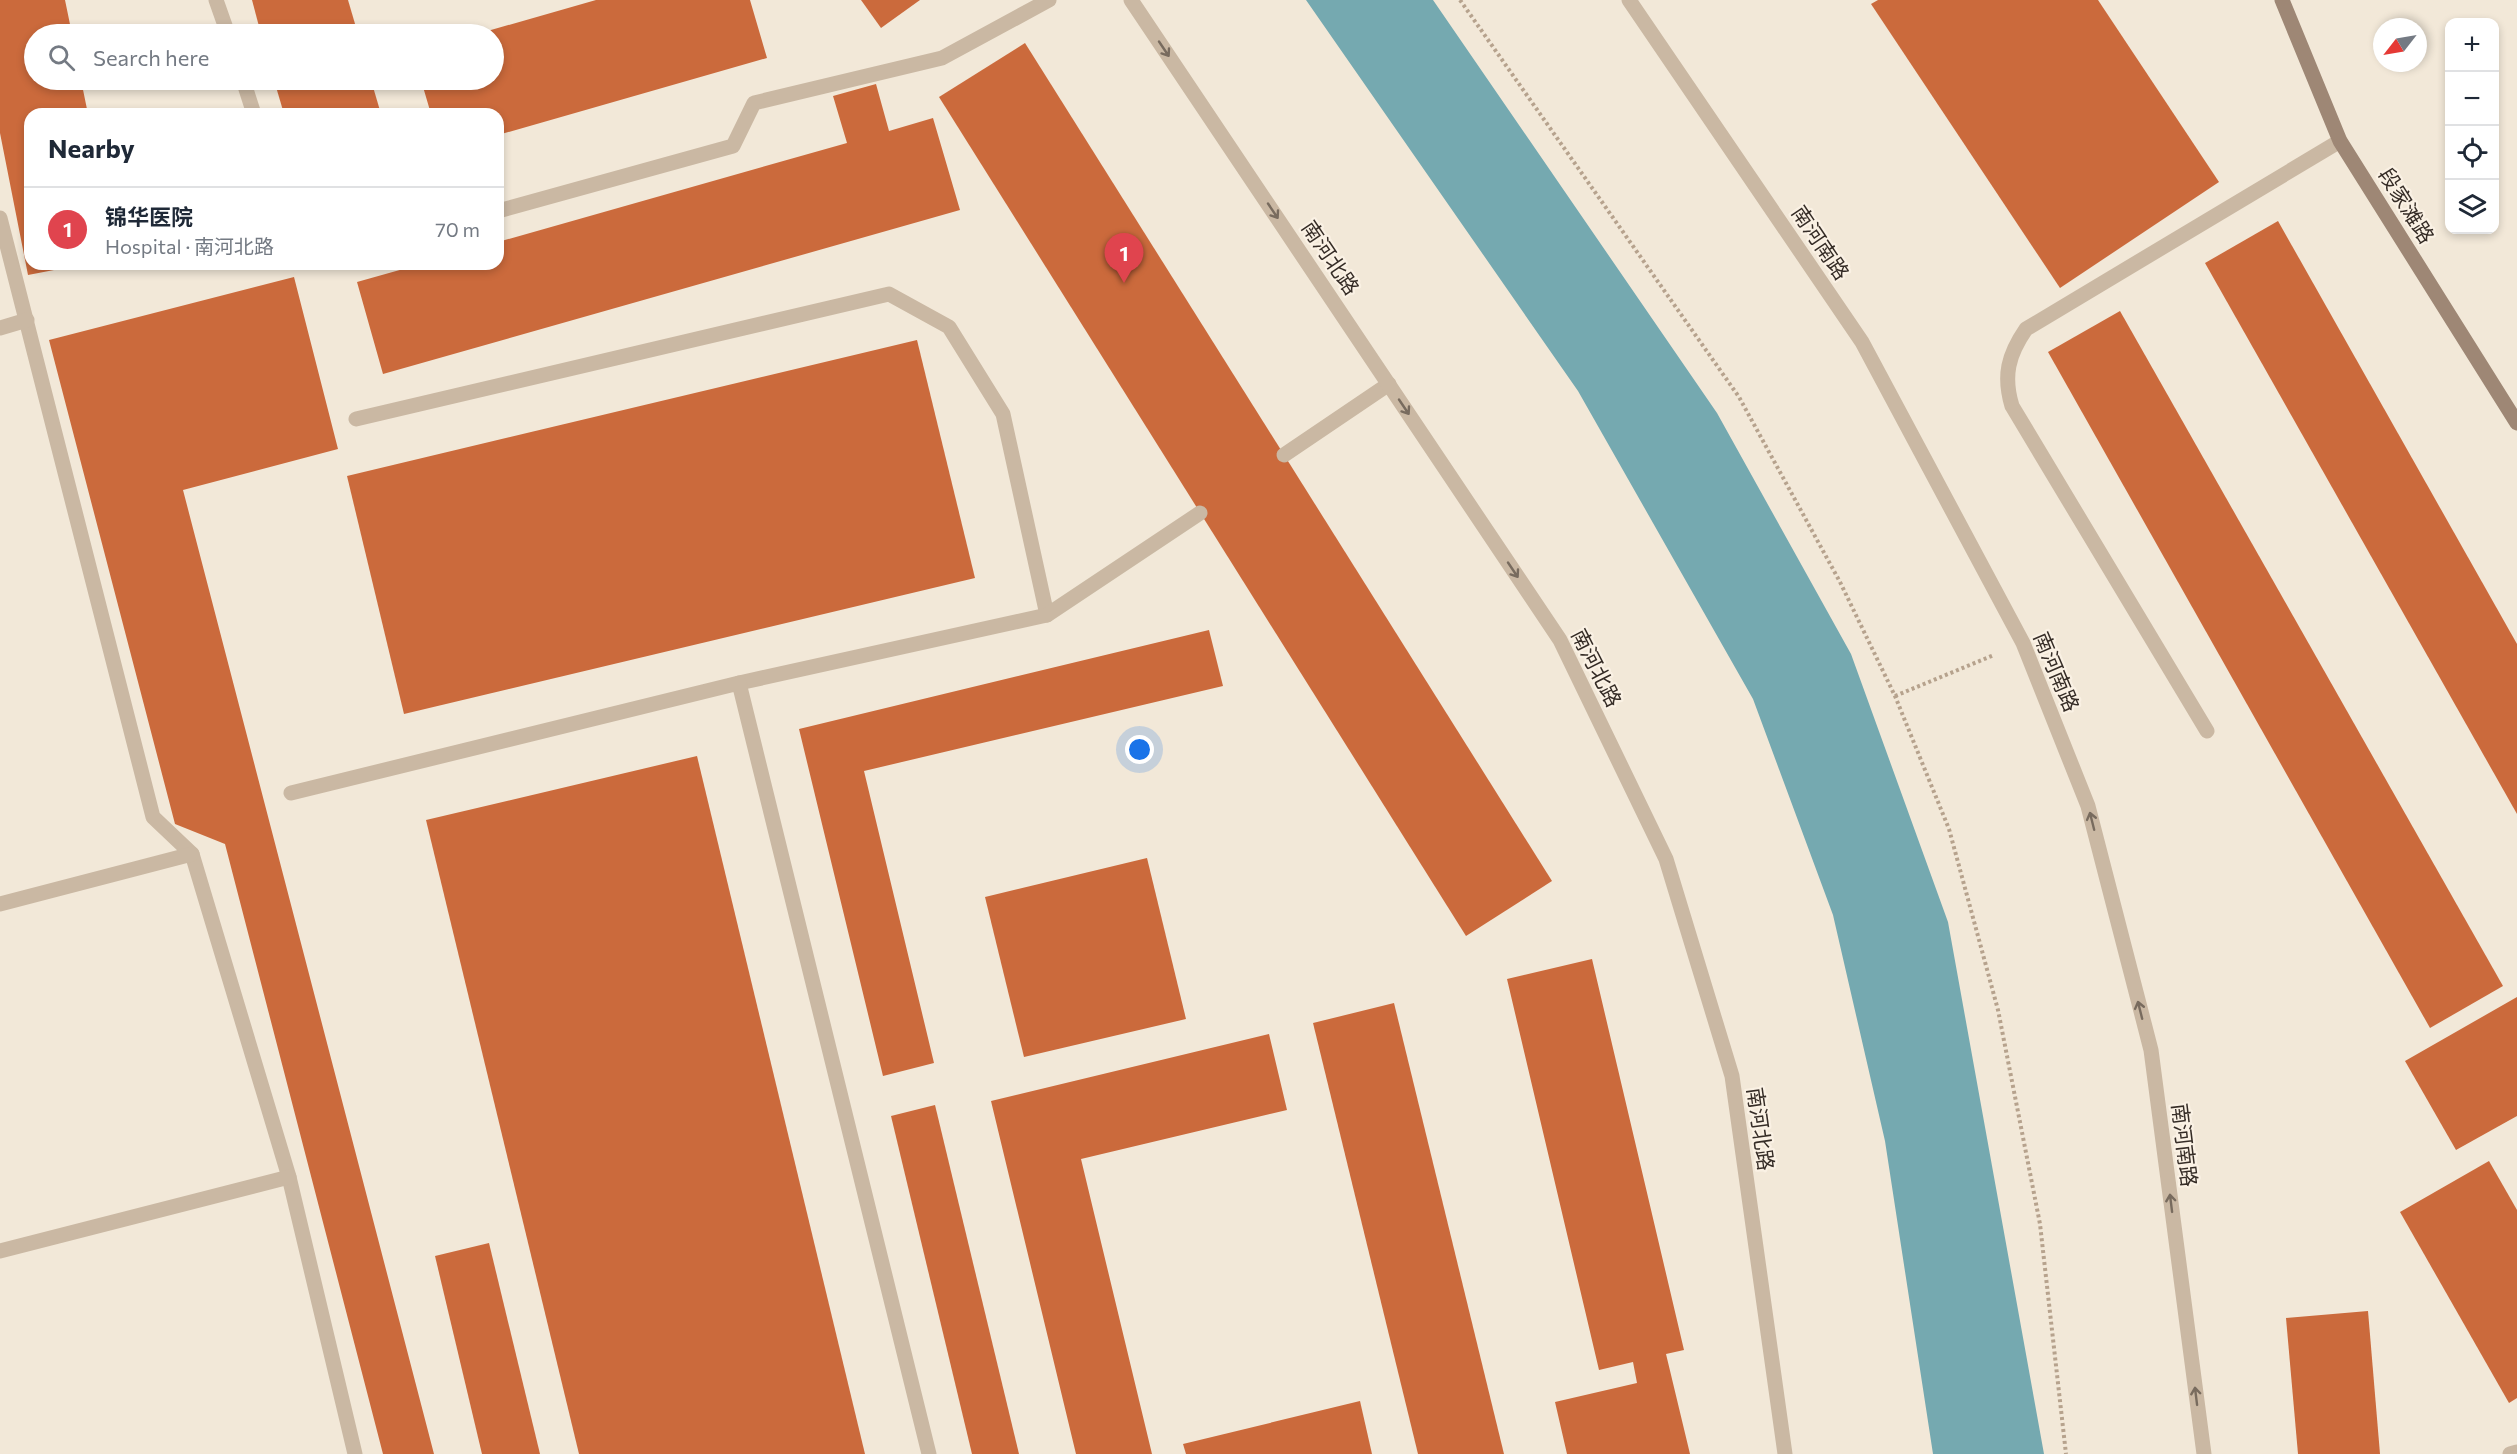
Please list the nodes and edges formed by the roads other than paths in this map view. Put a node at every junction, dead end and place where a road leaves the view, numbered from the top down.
1 (216, 0) edge
2 (1049, 0) edge
3 (1131, 0) edge
4 (1629, 0) edge
5 (2282, 0) edge
6 (224, 24) edge
7 (246, 90) edge
8 (252, 108) edge
9 (2340, 141) junction
10 (504, 209) edge
11 (0, 218) edge
12 (27, 320) junction
13 (0, 328) edge
14 (1389, 384) junction
15 (356, 419) dead end
16 (2517, 423) edge
17 (1284, 455) dead end
18 (1200, 513) dead end
19 (1047, 615) junction
20 (739, 683) junction
21 (2207, 731) dead end
22 (291, 793) dead end
23 (192, 854) junction
24 (0, 903) edge
25 (289, 1177) junction
26 (0, 1251) edge
27 (2517, 1452) edge
28 (355, 1454) edge
29 (929, 1454) edge
30 (1785, 1454) edge
31 (2204, 1454) edge
32 (2510, 1454) edge

1 - 6 street
2 - 10 street
3 -> 14 street, 南河北路
31 -> 4 street, 南河南路
5 - 9 main road, 段家滩路
7 - 8 street
9 - 16 main road, 段家滩路
9 - 21 street
11 - 12 street
12 - 13 street
12 - 23 street
14 - 17 street
14 -> 30 street, 南河北路
15 - 19 street
18 - 19 street
19 - 20 street
20 - 22 street
20 - 29 street
23 - 24 street
23 - 25 street
25 - 26 street
25 - 28 street
27 - 32 street

